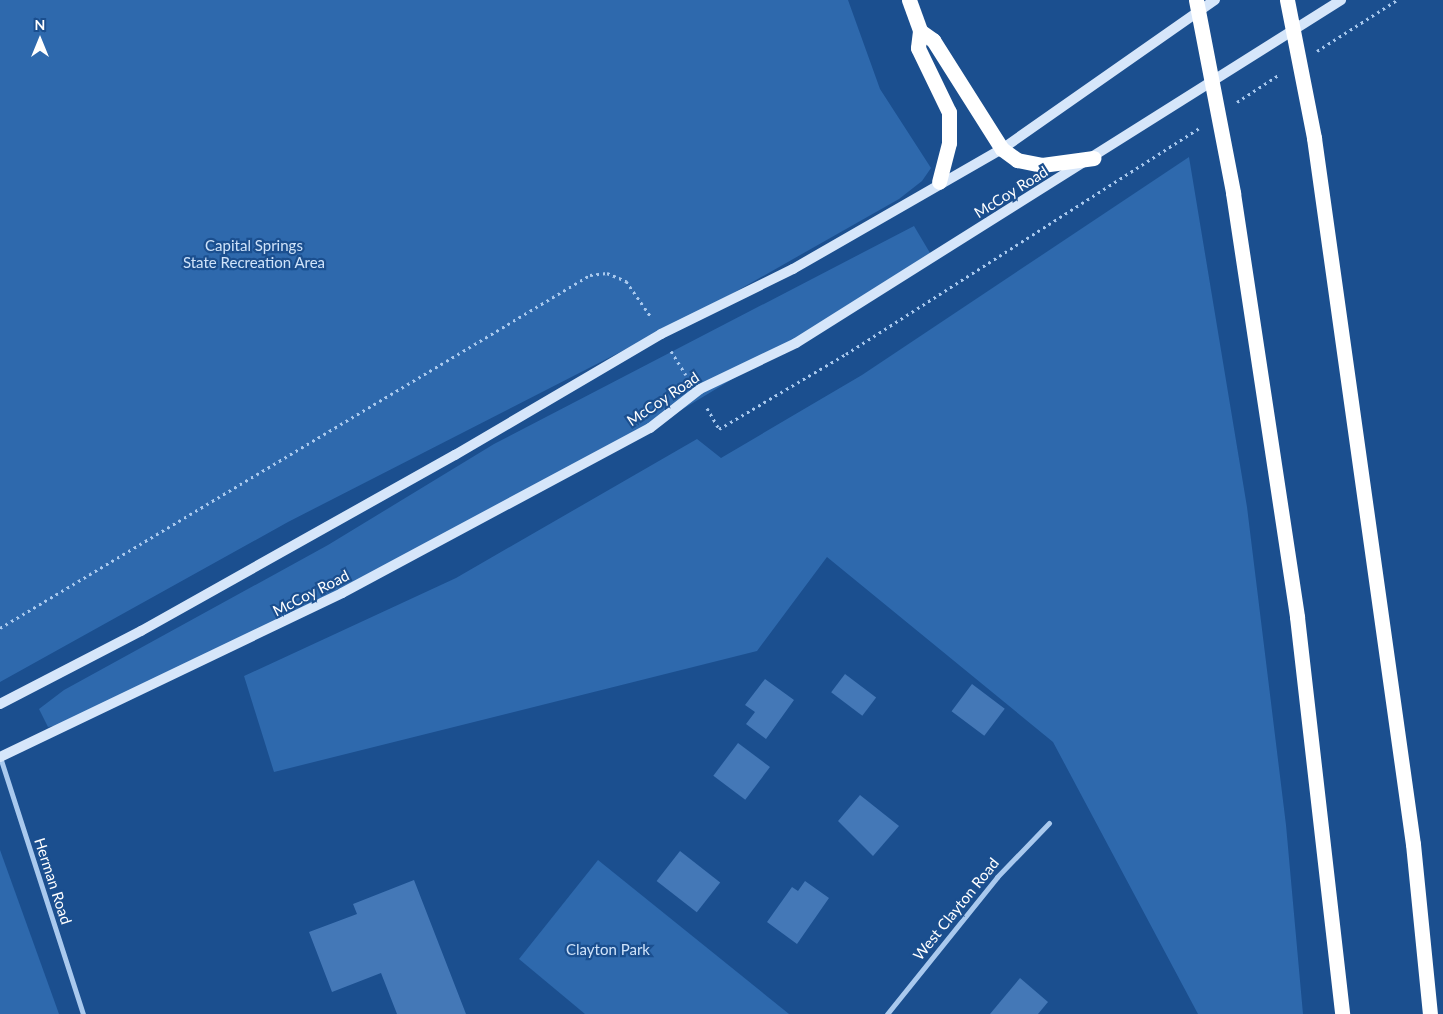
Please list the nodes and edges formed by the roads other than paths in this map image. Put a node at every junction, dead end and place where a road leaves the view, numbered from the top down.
1 (909, 0) edge
2 (1196, 0) edge
3 (1215, 0) edge
4 (1286, 0) edge
5 (1341, 0) edge
6 (920, 31) junction
7 (1002, 149) junction
8 (1094, 158) junction
9 (939, 182) junction
10 (0, 704) edge
11 (0, 757) edge
12 (1049, 823) dead end
13 (83, 1014) edge
14 (887, 1014) edge
15 (1342, 1014) edge
16 (1430, 1014) edge

1 - 6 highway
2 - 15 highway, bridge
3 - 7 street
4 - 16 highway, bridge
5 - 8 street, McCoy Road
6 - 7 highway
6 - 9 highway
7 - 8 highway
7 - 9 street
8 - 11 street, McCoy Road
9 - 10 street
11 - 13 street, Herman Road
12 - 14 street, West Clayton Road

